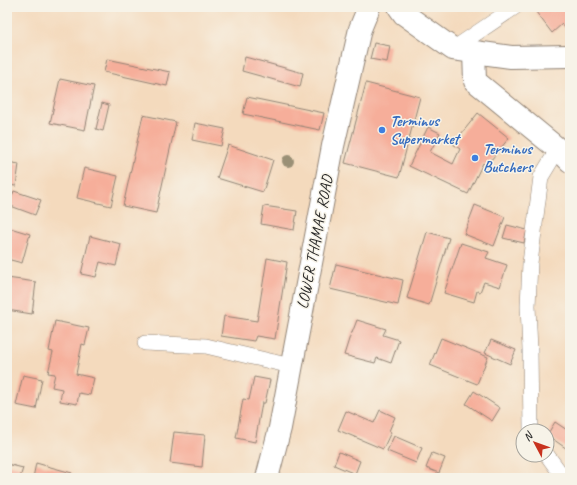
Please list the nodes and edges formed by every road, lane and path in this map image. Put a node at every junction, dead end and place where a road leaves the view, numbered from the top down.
1 (369, 7) edge
2 (399, 7) edge
3 (515, 7) edge
4 (453, 49) junction
5 (474, 52) junction
6 (570, 56) edge
7 (564, 155) edge
8 (145, 343) dead end
9 (291, 366) junction
10 (531, 423) edge
11 (553, 463) edge
12 (267, 478) edge
13 (564, 478) edge

1 - 9 street, LOWER THAMAE ROAD
2 - 4 street
3 - 4 lane
4 - 5 street
5 - 6 street
5 - 7 street
7 - 10 lane
8 - 9 lane
9 - 12 street, LOWER THAMAE ROAD
11 - 13 lane

